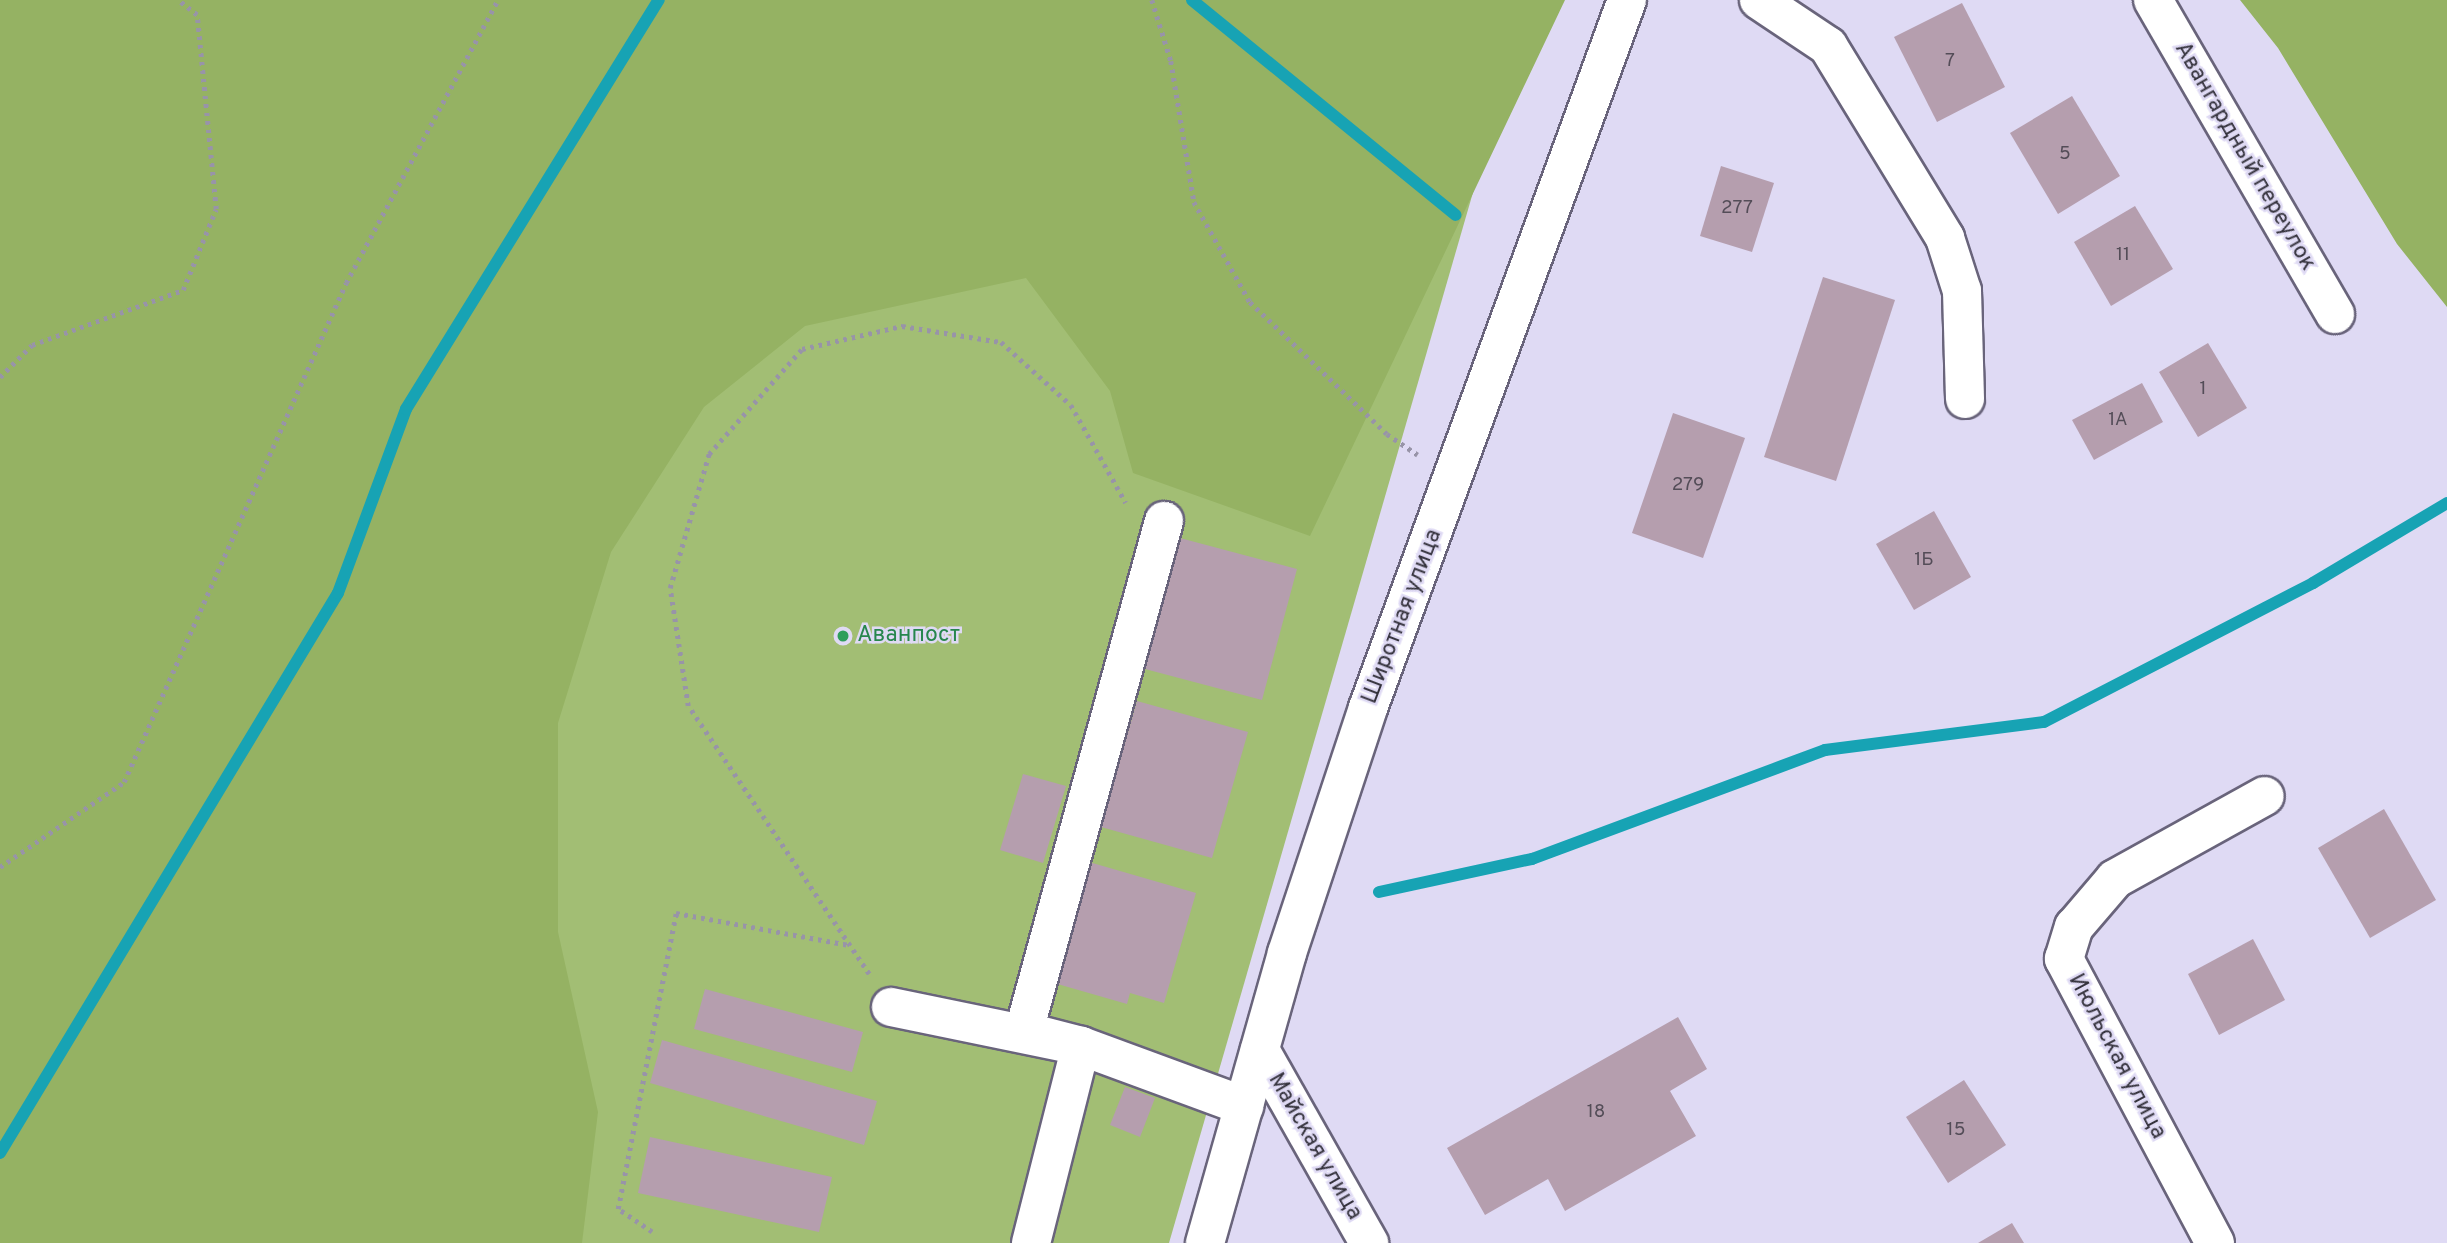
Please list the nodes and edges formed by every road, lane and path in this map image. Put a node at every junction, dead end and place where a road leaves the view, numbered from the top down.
1 (178, 0) edge
2 (498, 0) edge
3 (1152, 0) edge
4 (1627, 0) edge
5 (1759, 0) edge
6 (2153, 0) edge
7 (2335, 314) dead end
8 (0, 377) edge
9 (1965, 399) dead end
10 (1455, 480) junction
11 (1164, 521) joint
12 (2265, 796) dead end
13 (0, 867) edge
14 (850, 945) junction
15 (891, 1007) joint
16 (1081, 1046) junction
17 (1259, 1050) junction
18 (1244, 1106) junction
19 (652, 1232) dead end
20 (1031, 1243) edge
21 (1205, 1243) edge
22 (1369, 1243) edge
23 (2215, 1243) edge

1 - 8 path
2 - 13 path
3 - 10 path
4 - 10 street, Широтная улица
5 - 9 street
6 - 7 street, Авангардный переулок
10 - 17 street, Широтная улица
11 - 14 path
11 - 16 street
12 - 23 street, Июльская улица
14 - 15 path
14 - 19 path
15 - 16 street
16 - 18 street
16 - 20 street
17 - 18 street, Широтная улица
17 - 22 street, Майская улица
18 - 21 street, Широтная улица

